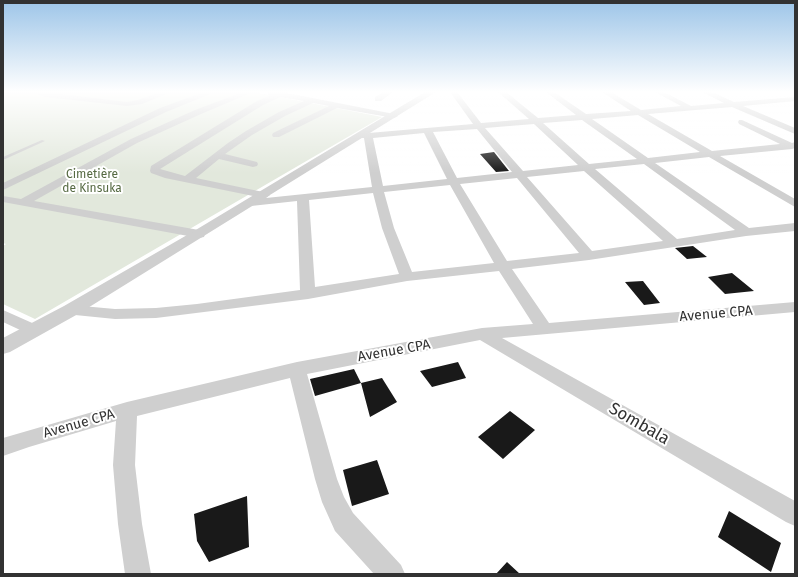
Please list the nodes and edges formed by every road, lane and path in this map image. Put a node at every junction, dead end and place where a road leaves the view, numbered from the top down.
1 (144, 119) edge
2 (183, 119) edge
3 (234, 119) edge
4 (273, 119) edge
5 (309, 119) edge
6 (390, 119) edge
7 (474, 119) edge
8 (548, 119) edge
9 (587, 119) edge
10 (651, 119) edge
11 (766, 119) edge
12 (535, 120) junction
13 (742, 122) dead end
14 (479, 126) junction
15 (427, 130) junction
16 (795, 131) edge
17 (276, 135) dead end
18 (364, 136) junction
19 (43, 141) dead end
20 (793, 145) edge
21 (710, 154) junction
22 (219, 156) junction
23 (3, 159) edge
24 (648, 162) junction
25 (253, 164) dead end
26 (587, 168) junction
27 (521, 175) junction
28 (188, 179) junction
29 (454, 182) junction
30 (3, 186) edge
31 (378, 190) junction
32 (795, 190) edge
33 (773, 191) junction
34 (264, 195) junction
35 (303, 197) junction
36 (3, 199) edge
37 (24, 202) junction
38 (251, 203) junction
39 (795, 204) edge
40 (795, 227) edge
41 (746, 232) junction
42 (199, 234) junction
43 (674, 243) junction
44 (589, 256) junction
45 (502, 265) junction
46 (407, 277) junction
47 (308, 294) junction
48 (795, 308) edge
49 (71, 310) junction
50 (3, 315) edge
51 (545, 329) junction
52 (33, 330) junction
53 (482, 334) junction
54 (3, 347) edge
55 (297, 369) junction
56 (127, 410) junction
57 (3, 448) edge
58 (795, 514) edge
59 (138, 574) edge
60 (392, 574) edge

1 - 30 street
2 - 37 street
3 - 28 street
4 - 22 street
5 - 17 street
6 - 18 street
7 - 14 street
8 - 12 street
9 - 24 street
10 - 21 street
11 - 16 street
12 - 14 street
12 - 26 street
13 - 20 street
14 - 15 street
14 - 27 street
15 - 18 street
15 - 29 street
18 - 31 street
18 - 34 street
19 - 23 lane
20 - 21 street
21 - 24 street
21 - 33 street
22 - 25 street
22 - 28 street
24 - 26 street
24 - 41 street
26 - 27 street
26 - 43 street
27 - 29 street
27 - 44 street
28 - 34 street
29 - 31 street
29 - 45 street
31 - 35 street
31 - 46 street
32 - 33 street
33 - 39 street
34 - 38 street
35 - 38 street
35 - 47 street
36 - 37 street
37 - 42 street
38 - 42 street
40 - 41 street
41 - 43 street
42 - 49 street
43 - 44 street
44 - 45 street
45 - 46 street
45 - 51 street
46 - 47 street
47 - 49 street
48 - 51 street, Avenue CPA
49 - 52 street
50 - 52 street
51 - 53 street, Avenue CPA
52 - 54 street
53 - 55 street, Avenue CPA
53 - 58 street, Sombala
55 - 56 street, Avenue CPA
55 - 60 street
56 - 57 street, Avenue CPA
56 - 59 street

